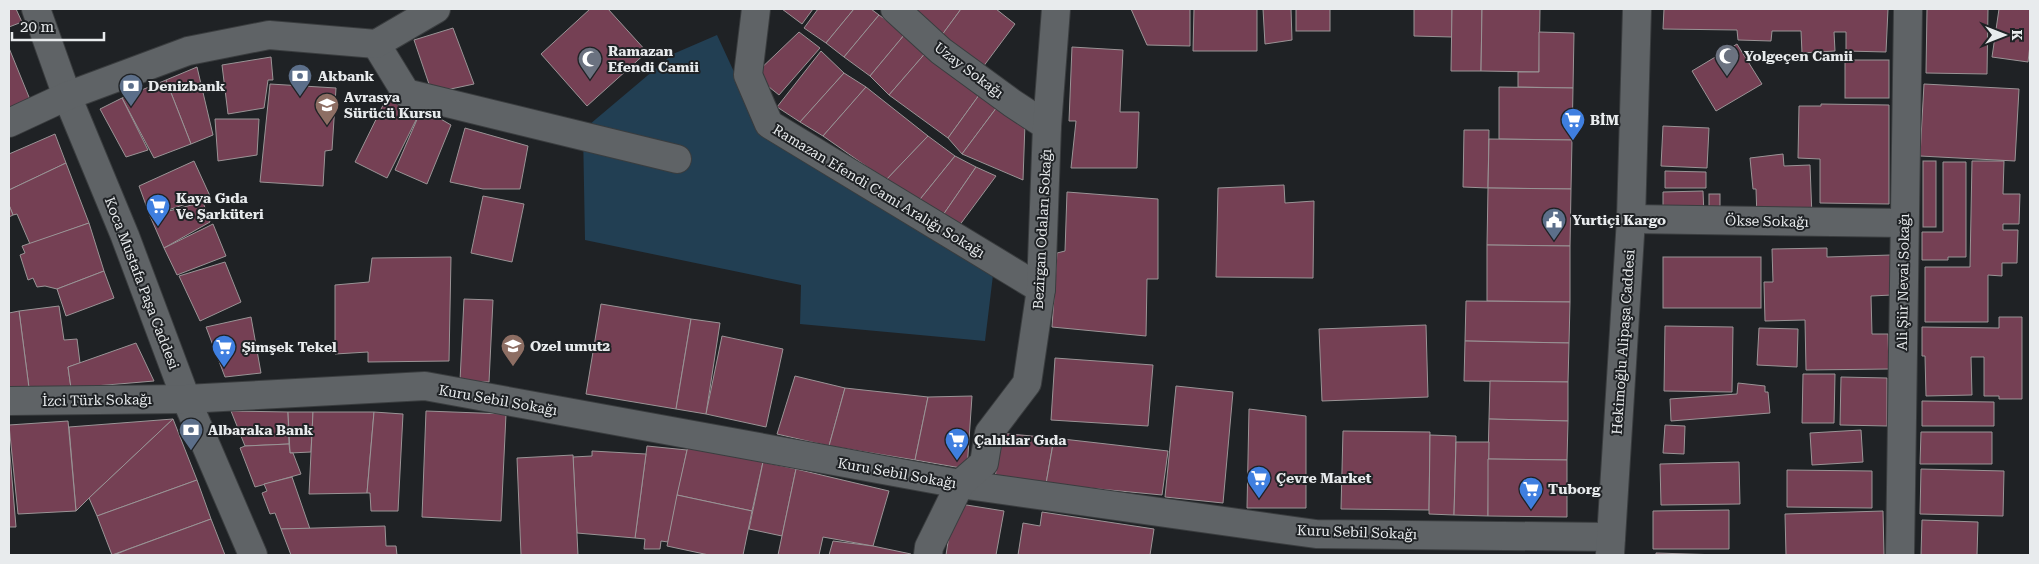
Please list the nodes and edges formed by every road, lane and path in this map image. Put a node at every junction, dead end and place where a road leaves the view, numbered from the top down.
1 (38, 9) edge
2 (436, 9) edge
3 (756, 9) edge
4 (895, 9) edge
5 (1056, 9) edge
6 (1636, 9) edge
7 (1908, 9) edge
8 (376, 44) junction
9 (67, 96) junction
10 (9, 123) edge
11 (1048, 126) junction
12 (677, 159) dead end
13 (1631, 218) junction
14 (1904, 223) junction
15 (1041, 289) junction
16 (186, 399) junction
17 (9, 401) edge
18 (960, 484) junction
19 (1315, 544) edge
20 (1610, 546) edge
21 (253, 555) edge
22 (928, 555) edge
23 (1900, 555) edge

1 - 9 street, Koca Mustafa Paşa Caddesi
2 - 8 street
3 - 15 street, Ramazan Efendi Cami Aralığı Sokağı
4 - 11 street, Uzay Sokağı
5 - 11 street, Bezirgan Odaları Sokağı
6 - 13 street, Hekimoğlu Alipaşa Caddesi
7 - 14 street, Ali Şiir Nevai Sokağı
8 - 9 street
8 - 12 street
9 - 10 street
9 - 16 street, Koca Mustafa Paşa Caddesi
11 - 15 street, Bezirgan Odaları Sokağı
13 - 14 street, Ökse Sokağı
13 - 20 street, Hekimoğlu Alipaşa Caddesi
14 - 23 street, Ali Şiir Nevai Sokağı
15 - 18 street, Bezirgan Odaları Sokağı
16 - 17 street, İzci Türk Sokağı
16 - 18 street, Kuru Sebil Sokağı
16 - 21 street, Koca Mustafa Paşa Caddesi
18 - 19 street, Kuru Sebil Sokağı
18 - 22 street
19 - 20 street, Kuru Sebil Sokağı

